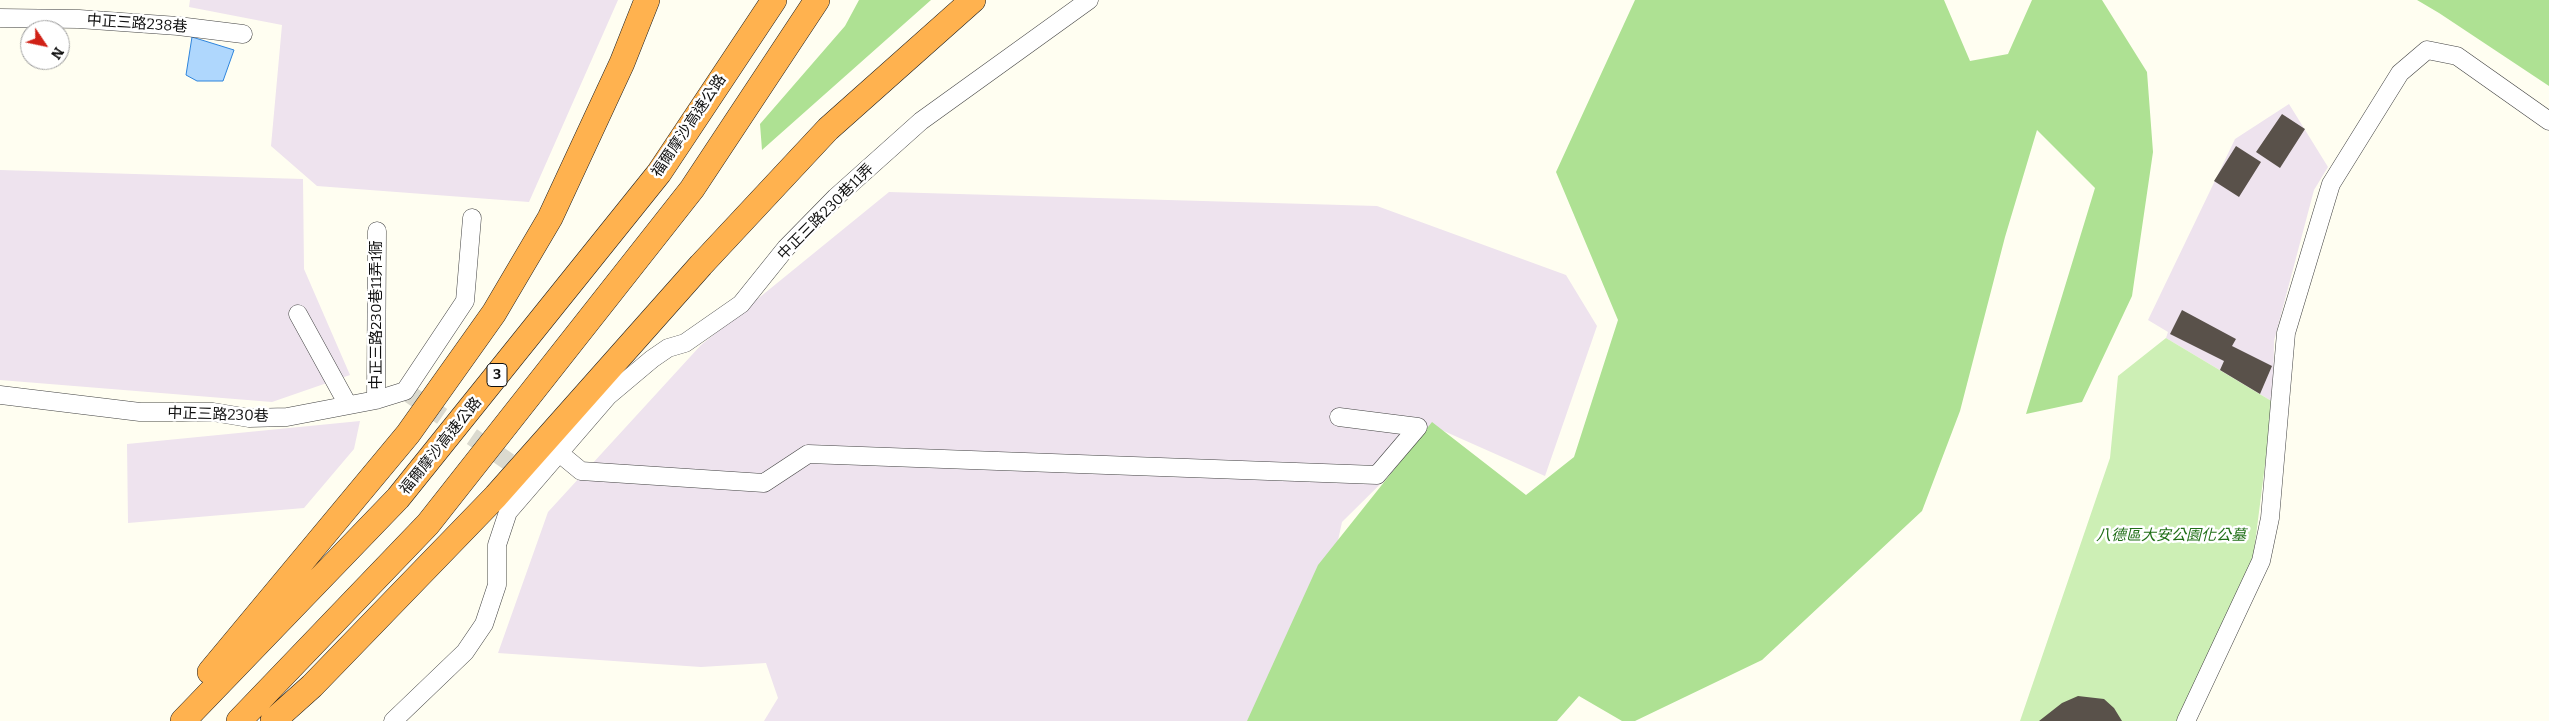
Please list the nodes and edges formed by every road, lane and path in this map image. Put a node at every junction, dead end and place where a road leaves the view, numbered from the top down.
1 (647, 0) edge
2 (774, 0) edge
3 (817, 0) edge
4 (973, 0) edge
5 (1089, 0) edge
6 (0, 18) edge
7 (243, 34) dead end
8 (2549, 121) edge
9 (472, 218) dead end
10 (377, 231) dead end
11 (298, 314) dead end
12 (0, 395) edge
13 (376, 400) junction
14 (348, 405) junction
15 (1339, 416) dead end
16 (558, 452) junction
17 (169, 721) edge
18 (183, 721) edge
19 (239, 721) edge
20 (273, 721) edge
21 (393, 721) edge
22 (2186, 721) edge

1 - 17 highway
2 - 18 highway, 福爾摩沙高速公路 / 3
3 - 19 highway
4 - 20 highway
5 - 16 lane, 中正三路230巷11弄
6 - 7 lane, 中正三路238巷
8 - 22 lane
9 - 13 lane, 中正三路230巷
10 - 13 lane, 中正三路230巷11弄1衕
11 - 14 lane
12 - 14 lane, 中正三路230巷
13 - 14 lane, 中正三路230巷
15 - 16 lane
16 - 21 lane, 中正三路230巷11弄

